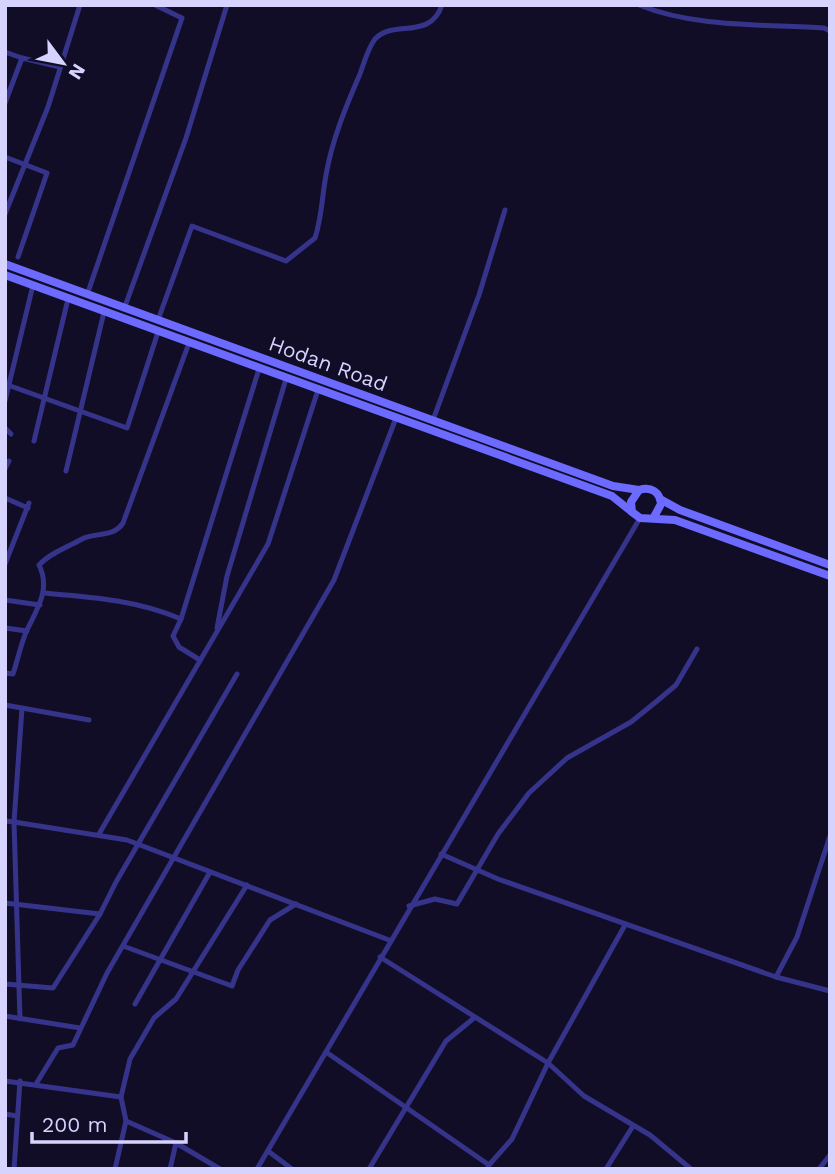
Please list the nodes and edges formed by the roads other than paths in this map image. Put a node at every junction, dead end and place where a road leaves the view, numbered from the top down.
1 (80, 5) edge
2 (155, 5) edge
3 (227, 5) edge
4 (442, 5) edge
5 (639, 5) edge
6 (830, 31) edge
7 (5, 52) edge
8 (22, 58) junction
9 (60, 67) junction
10 (5, 103) edge
11 (5, 158) edge
12 (25, 164) junction
13 (505, 210) dead end
14 (5, 214) edge
15 (18, 257) dead end
16 (5, 264) edge
17 (5, 275) edge
18 (33, 285) junction
19 (88, 295) junction
20 (68, 299) junction
21 (124, 309) junction
22 (104, 312) junction
23 (158, 321) junction
24 (158, 332) junction
25 (189, 343) junction
26 (259, 369) junction
27 (286, 379) junction
28 (7, 385) edge
29 (318, 390) junction
30 (43, 398) junction
31 (5, 401) edge
32 (79, 411) junction
33 (396, 418) junction
34 (433, 420) junction
35 (5, 428) edge
36 (11, 434) dead end
37 (34, 441) dead end
38 (9, 461) dead end
39 (5, 469) edge
40 (66, 471) dead end
41 (639, 490) junction
42 (5, 498) edge
43 (660, 499) junction
44 (632, 512) junction
45 (654, 517) junction
46 (640, 518) junction
47 (5, 564) edge
48 (830, 565) edge
49 (830, 576) edge
50 (44, 593) junction
51 (5, 600) edge
52 (40, 605) junction
53 (181, 619) junction
54 (5, 628) edge
55 (27, 631) junction
56 (216, 632) junction
57 (697, 649) dead end
58 (200, 660) junction
59 (5, 673) edge
60 (237, 674) dead end
61 (5, 705) edge
62 (22, 708) junction
63 (89, 720) dead end
64 (5, 821) edge
65 (14, 822) junction
66 (99, 834) junction
67 (830, 836) edge
68 (138, 844) junction
69 (441, 854) junction
70 (174, 858) junction
71 (477, 870) junction
72 (210, 872) junction
73 (247, 886) junction
74 (5, 904) edge
75 (296, 904) junction
76 (14, 905) junction
77 (409, 906) junction
78 (100, 914) junction
79 (625, 925) junction
80 (389, 940) junction
81 (122, 946) junction
82 (380, 957) junction
83 (159, 959) junction
84 (194, 971) junction
85 (776, 977) junction
86 (5, 984) edge
87 (18, 987) junction
88 (830, 991) edge
89 (135, 1004) dead end
90 (5, 1016) edge
91 (20, 1018) junction
92 (474, 1018) junction
93 (80, 1028) junction
94 (326, 1052) junction
95 (548, 1063) junction
96 (5, 1081) edge
97 (20, 1081) junction
98 (36, 1084) junction
99 (121, 1097) junction
100 (406, 1108) junction
101 (5, 1114) edge
102 (17, 1116) junction
103 (126, 1121) junction
104 (633, 1125) junction
105 (176, 1143) junction
106 (268, 1151) junction
107 (830, 1155) edge
108 (5, 1157) edge
109 (15, 1159) junction
110 (488, 1167) edge
111 (14, 1169) edge
112 (115, 1169) edge
113 (170, 1169) edge
114 (220, 1169) edge
115 (257, 1169) edge
116 (292, 1169) edge
117 (369, 1169) edge
118 (606, 1169) edge
119 (691, 1169) edge
120 (819, 1169) edge

1 - 9 street
2 - 19 street
3 - 21 street
4 - 23 street
5 - 6 street
7 - 8 street
8 - 9 street
8 - 10 street
9 - 12 street
11 - 12 street
12 - 14 street
12 - 15 street
13 - 34 street
16 - 19 main road, Hodan Road
17 - 18 main road, Hodan Road
18 - 20 main road, Hodan Road
18 - 28 street
19 - 21 main road, Hodan Road
20 - 22 main road, Hodan Road
20 - 30 street
21 - 23 main road, Hodan Road
22 - 24 main road, Hodan Road
22 - 32 street
23 - 34 main road, Hodan Road
24 - 25 main road, Hodan Road
24 - 32 street
25 - 26 main road, Hodan Road
25 - 50 street
26 - 27 main road, Hodan Road
26 - 53 street
27 - 29 main road, Hodan Road
27 - 56 street
28 - 30 street
28 - 31 street
29 - 33 main road, Hodan Road
29 - 56 street
30 - 32 street
30 - 37 street
32 - 40 street
33 - 44 main road, Hodan Road
33 - 70 street
34 - 41 main road, Hodan Road
35 - 36 street
38 - 39 street
41 - 43 main road, Hodan Road
41 - 44 main road
42 - 47 street
43 - 45 main road
43 - 48 main road, Hodan Road
44 - 46 main road, Hodan Road
45 - 46 main road
45 - 49 main road
46 - 69 street
50 - 52 street
50 - 53 street
51 - 52 street
52 - 55 street
53 - 58 street
54 - 55 street
55 - 59 street
56 - 58 street
57 - 71 street
58 - 66 street
60 - 68 street
61 - 62 street
62 - 63 street
62 - 65 street
64 - 65 street
65 - 66 street
65 - 76 street
66 - 68 street
67 - 85 street
68 - 70 street
68 - 78 street
69 - 71 street
69 - 77 street
70 - 72 street
70 - 81 street
71 - 77 street
71 - 79 street
72 - 73 street
72 - 83 street
73 - 75 street
73 - 84 street
74 - 76 street
75 - 80 street
75 - 84 street
76 - 78 street
76 - 87 street
77 - 80 street
78 - 87 street
79 - 85 street
79 - 95 street
80 - 82 street
81 - 83 street
81 - 93 street
82 - 92 street
82 - 94 street
83 - 84 street
83 - 89 street
84 - 99 street
85 - 88 street
86 - 87 street
87 - 91 street
90 - 91 street
91 - 93 street
92 - 95 street
92 - 100 street
93 - 98 street
94 - 100 street
94 - 106 street
95 - 104 street
95 - 110 street
96 - 97 street
97 - 98 street
97 - 102 street
98 - 99 street
99 - 103 street
100 - 110 street
100 - 117 street
101 - 102 street
102 - 109 street
103 - 105 street
103 - 112 street
104 - 118 street
104 - 119 street
105 - 113 street
105 - 114 street
106 - 115 street
106 - 116 street
107 - 120 street
108 - 109 street
109 - 111 street

